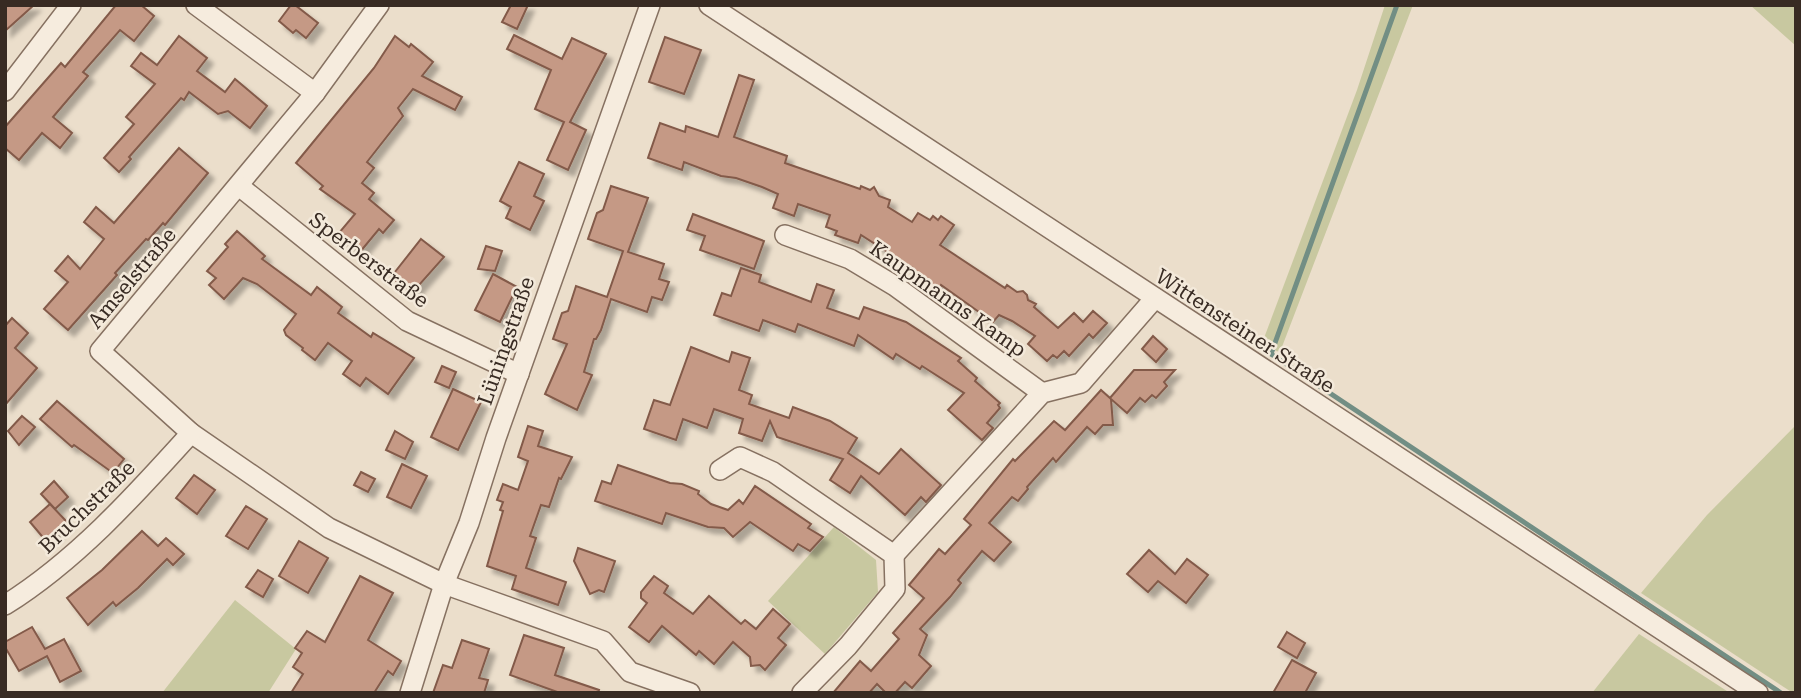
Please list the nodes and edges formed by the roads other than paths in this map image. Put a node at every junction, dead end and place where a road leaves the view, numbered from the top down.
1 (71, 5) edge
2 (197, 5) edge
3 (379, 5) edge
4 (650, 5) edge
5 (709, 5) edge
6 (5, 91) edge
7 (315, 93) junction
8 (239, 186) junction
9 (785, 235) dead end
10 (1155, 298) junction
11 (519, 374) junction
12 (1042, 393) junction
13 (191, 433) junction
14 (720, 470) dead end
15 (894, 555) junction
16 (444, 584) junction
17 (5, 605) edge
18 (410, 693) edge
19 (690, 693) edge
20 (802, 693) edge
21 (1758, 693) edge

1 - 6 street
2 - 7 street
3 - 7 street, Amselstraße
4 - 11 street, Lüningstraße
5 - 10 street, Wittensteiner Straße
7 - 8 street, Amselstraße
8 - 11 street, Sperberstraße
8 - 13 street, Amselstraße
9 - 12 street, Kaupmanns Kamp
10 - 12 street
10 - 21 street, Wittensteiner Straße
11 - 16 street, Lüningstraße
12 - 15 street
13 - 16 street, Amselstraße
13 - 17 street, Bruchstraße
14 - 15 street
15 - 20 street
16 - 18 street, Lüningstraße
16 - 19 street

